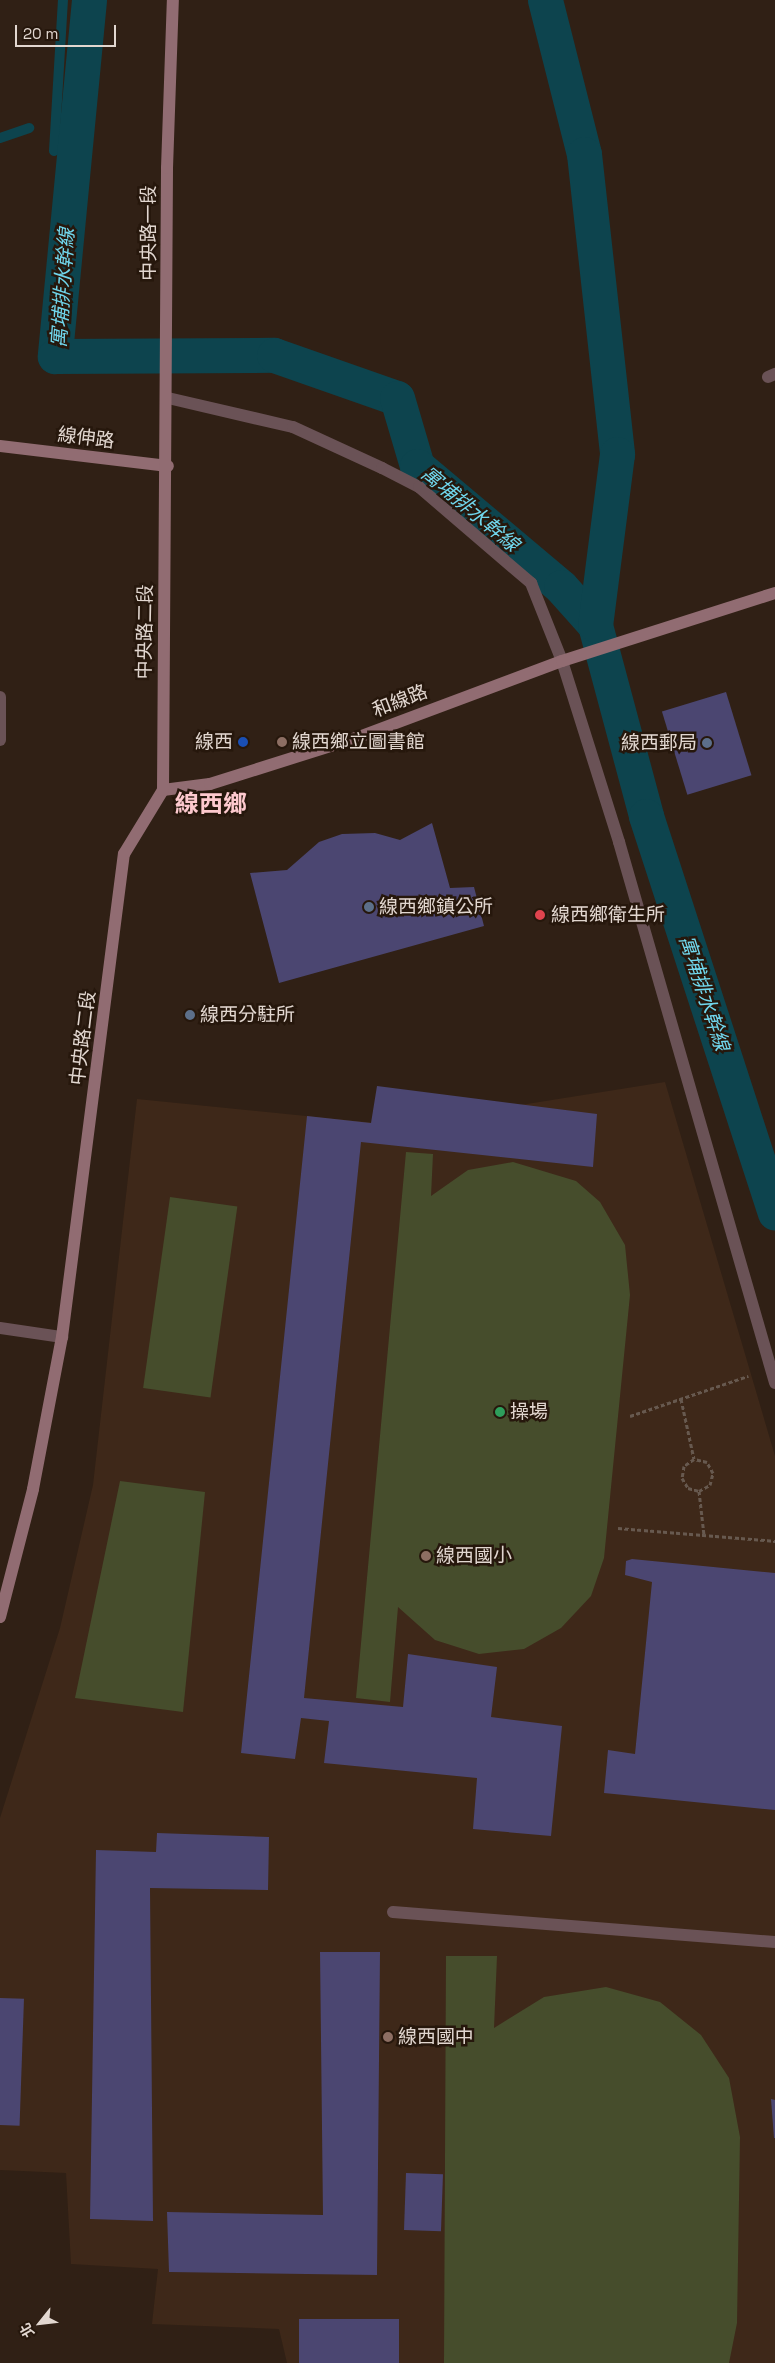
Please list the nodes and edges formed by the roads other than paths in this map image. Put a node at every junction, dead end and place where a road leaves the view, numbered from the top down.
1 (173, 0) edge
2 (168, 398) junction
3 (0, 446) edge
4 (168, 466) junction
5 (775, 593) edge
6 (562, 661) junction
7 (0, 697) edge
8 (0, 740) edge
9 (163, 790) junction
10 (0, 1328) edge
11 (62, 1337) junction
12 (775, 1383) edge
13 (0, 1617) edge
14 (393, 1912) dead end
15 (775, 1942) edge

1 - 2 street, 中央路一段
2 - 4 street, 中央路一段
2 - 6 street
3 - 4 street, 線伸路
4 - 9 street, 中央路二段
5 - 6 street, 和線路
6 - 9 street, 和線路
6 - 12 street
7 - 8 street
9 - 11 street, 中央路二段
10 - 11 street
11 - 13 street, 中央路二段
14 - 15 street

